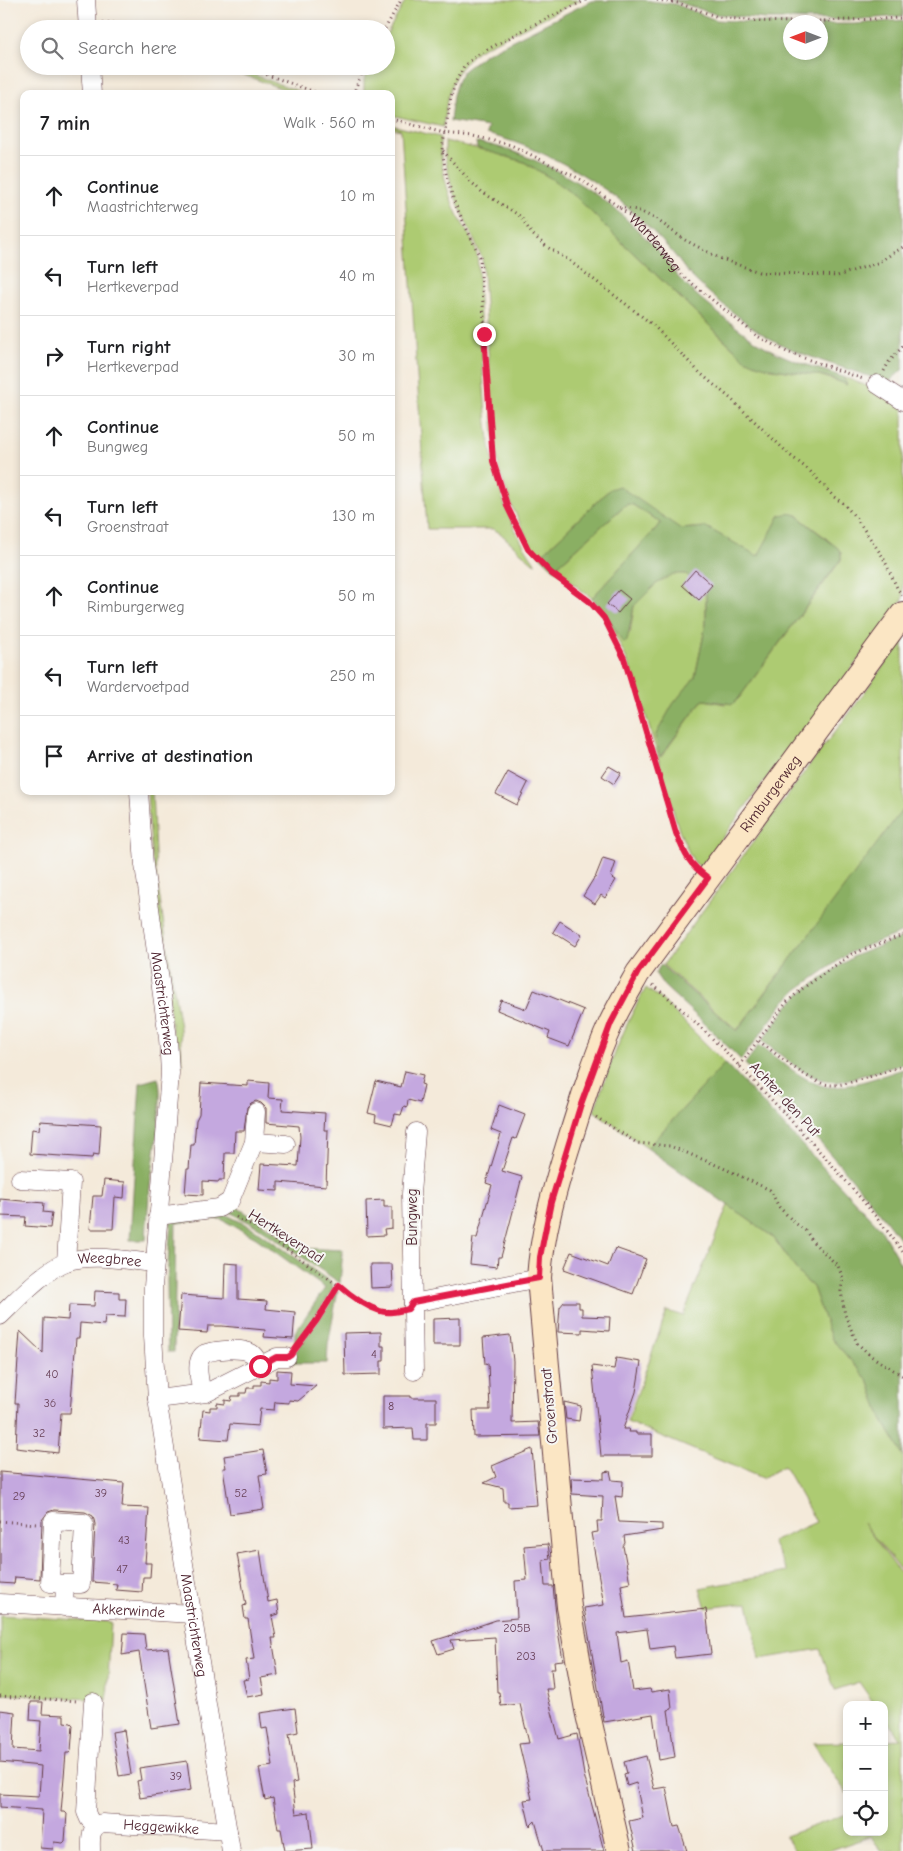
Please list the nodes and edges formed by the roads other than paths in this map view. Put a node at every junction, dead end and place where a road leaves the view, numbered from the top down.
1 (86, 0) edge
2 (88, 20) edge
3 (91, 75) edge
4 (92, 90) edge
5 (877, 384) road end
6 (903, 401) edge
7 (902, 604) edge
8 (139, 795) edge
9 (638, 972) joint
10 (256, 1112) dead end
11 (416, 1132) dead end
12 (254, 1142) junction
13 (286, 1144) dead end
14 (20, 1179) dead end
15 (158, 1216) junction
16 (66, 1262) junction
17 (155, 1263) junction
18 (539, 1278) junction
19 (413, 1302) junction
20 (0, 1316) edge
21 (288, 1357) road end
22 (260, 1366) junction
23 (414, 1371) dead end
24 (202, 1393) junction
25 (158, 1399) junction
26 (65, 1584) junction
27 (0, 1603) edge
28 (64, 1607) junction
29 (193, 1614) junction
30 (93, 1702) road end
31 (96, 1826) junction
32 (228, 1831) junction
33 (91, 1851) edge
34 (231, 1851) edge
35 (619, 1851) edge

1 - 2 street
3 - 4 street
5 - 6 street
7 - 9 street, Rimburgerweg
8 - 15 street, Maastrichterweg
9 - 18 street, Groenstraat
10 - 12 street
11 - 19 street, Bungweg
12 - 13 street
12 - 15 street
14 - 16 street, Weegbree
15 - 17 street, Maastrichterweg
16 - 17 street, Weegbree
16 - 20 street, Weegbree
17 - 25 street, Maastrichterweg
18 - 19 street
18 - 35 street, Groenstraat
19 - 23 street, Bungweg
21 - 22 street
22 - 24 street
22 - 24 street
24 - 25 street
25 - 29 street, Maastrichterweg
26 - 26 street, Akkerwinde
26 - 28 street
27 - 28 street, Akkerwinde
28 - 29 street, Akkerwinde
29 - 32 street, Maastrichterweg
30 - 31 street
31 - 32 street, Heggewikke
31 - 33 street
32 - 34 street, Maastrichterweg

